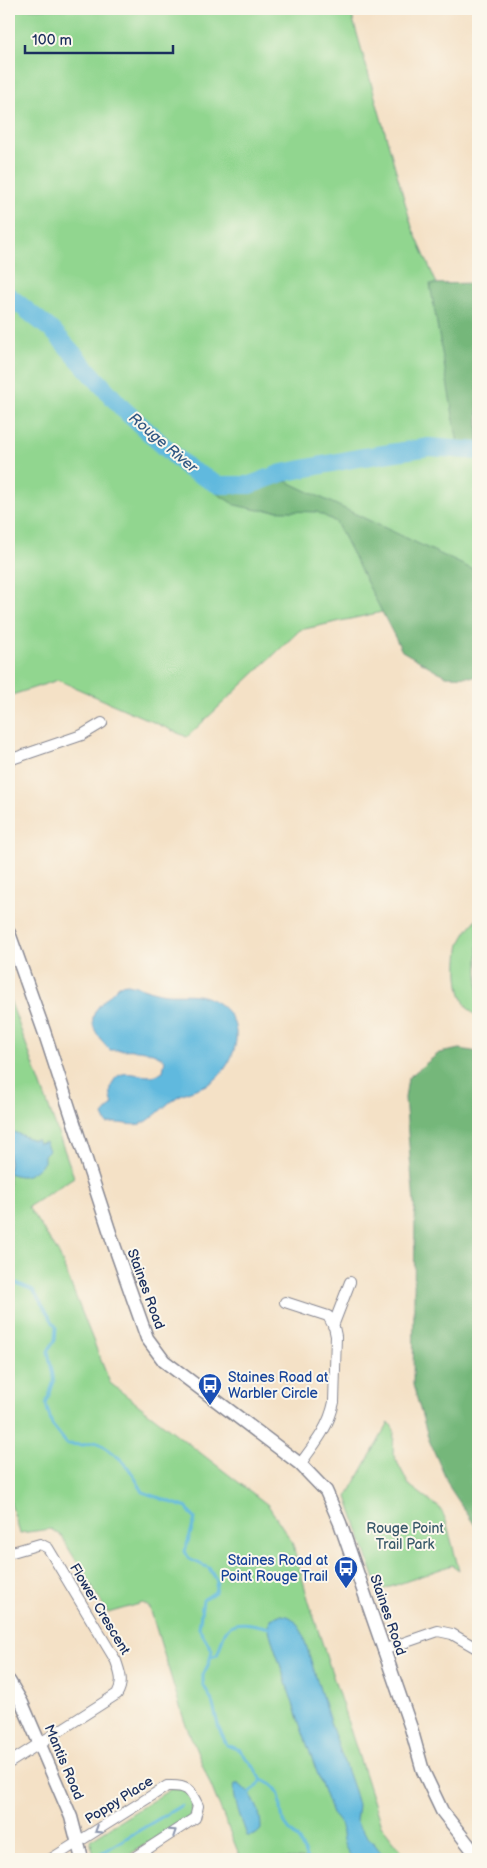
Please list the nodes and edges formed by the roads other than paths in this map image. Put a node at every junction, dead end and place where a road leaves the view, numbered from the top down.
1 (102, 723) dead end
2 (9, 760) edge
3 (9, 933) edge
4 (350, 1282) dead end
5 (285, 1302) dead end
6 (333, 1326) junction
7 (300, 1464) junction
8 (9, 1553) edge
9 (478, 1649) edge
10 (383, 1650) junction
11 (9, 1681) edge
12 (40, 1744) junction
13 (9, 1763) edge
14 (78, 1842) junction
15 (478, 1857) edge
16 (51, 1859) edge
17 (82, 1859) edge
18 (132, 1859) edge

1 - 2 street
3 - 7 street, Staines Road
4 - 6 street
5 - 6 street
6 - 7 street
7 - 10 street, Staines Road
8 - 12 street, Flower Crescent
9 - 10 street
10 - 15 street, Staines Road
11 - 12 street, Mantis Road
12 - 13 street, Flower Crescent
12 - 14 street, Mantis Road
14 - 16 street
14 - 17 street, Mantis Road
18 -> 14 street, Poppy Place

